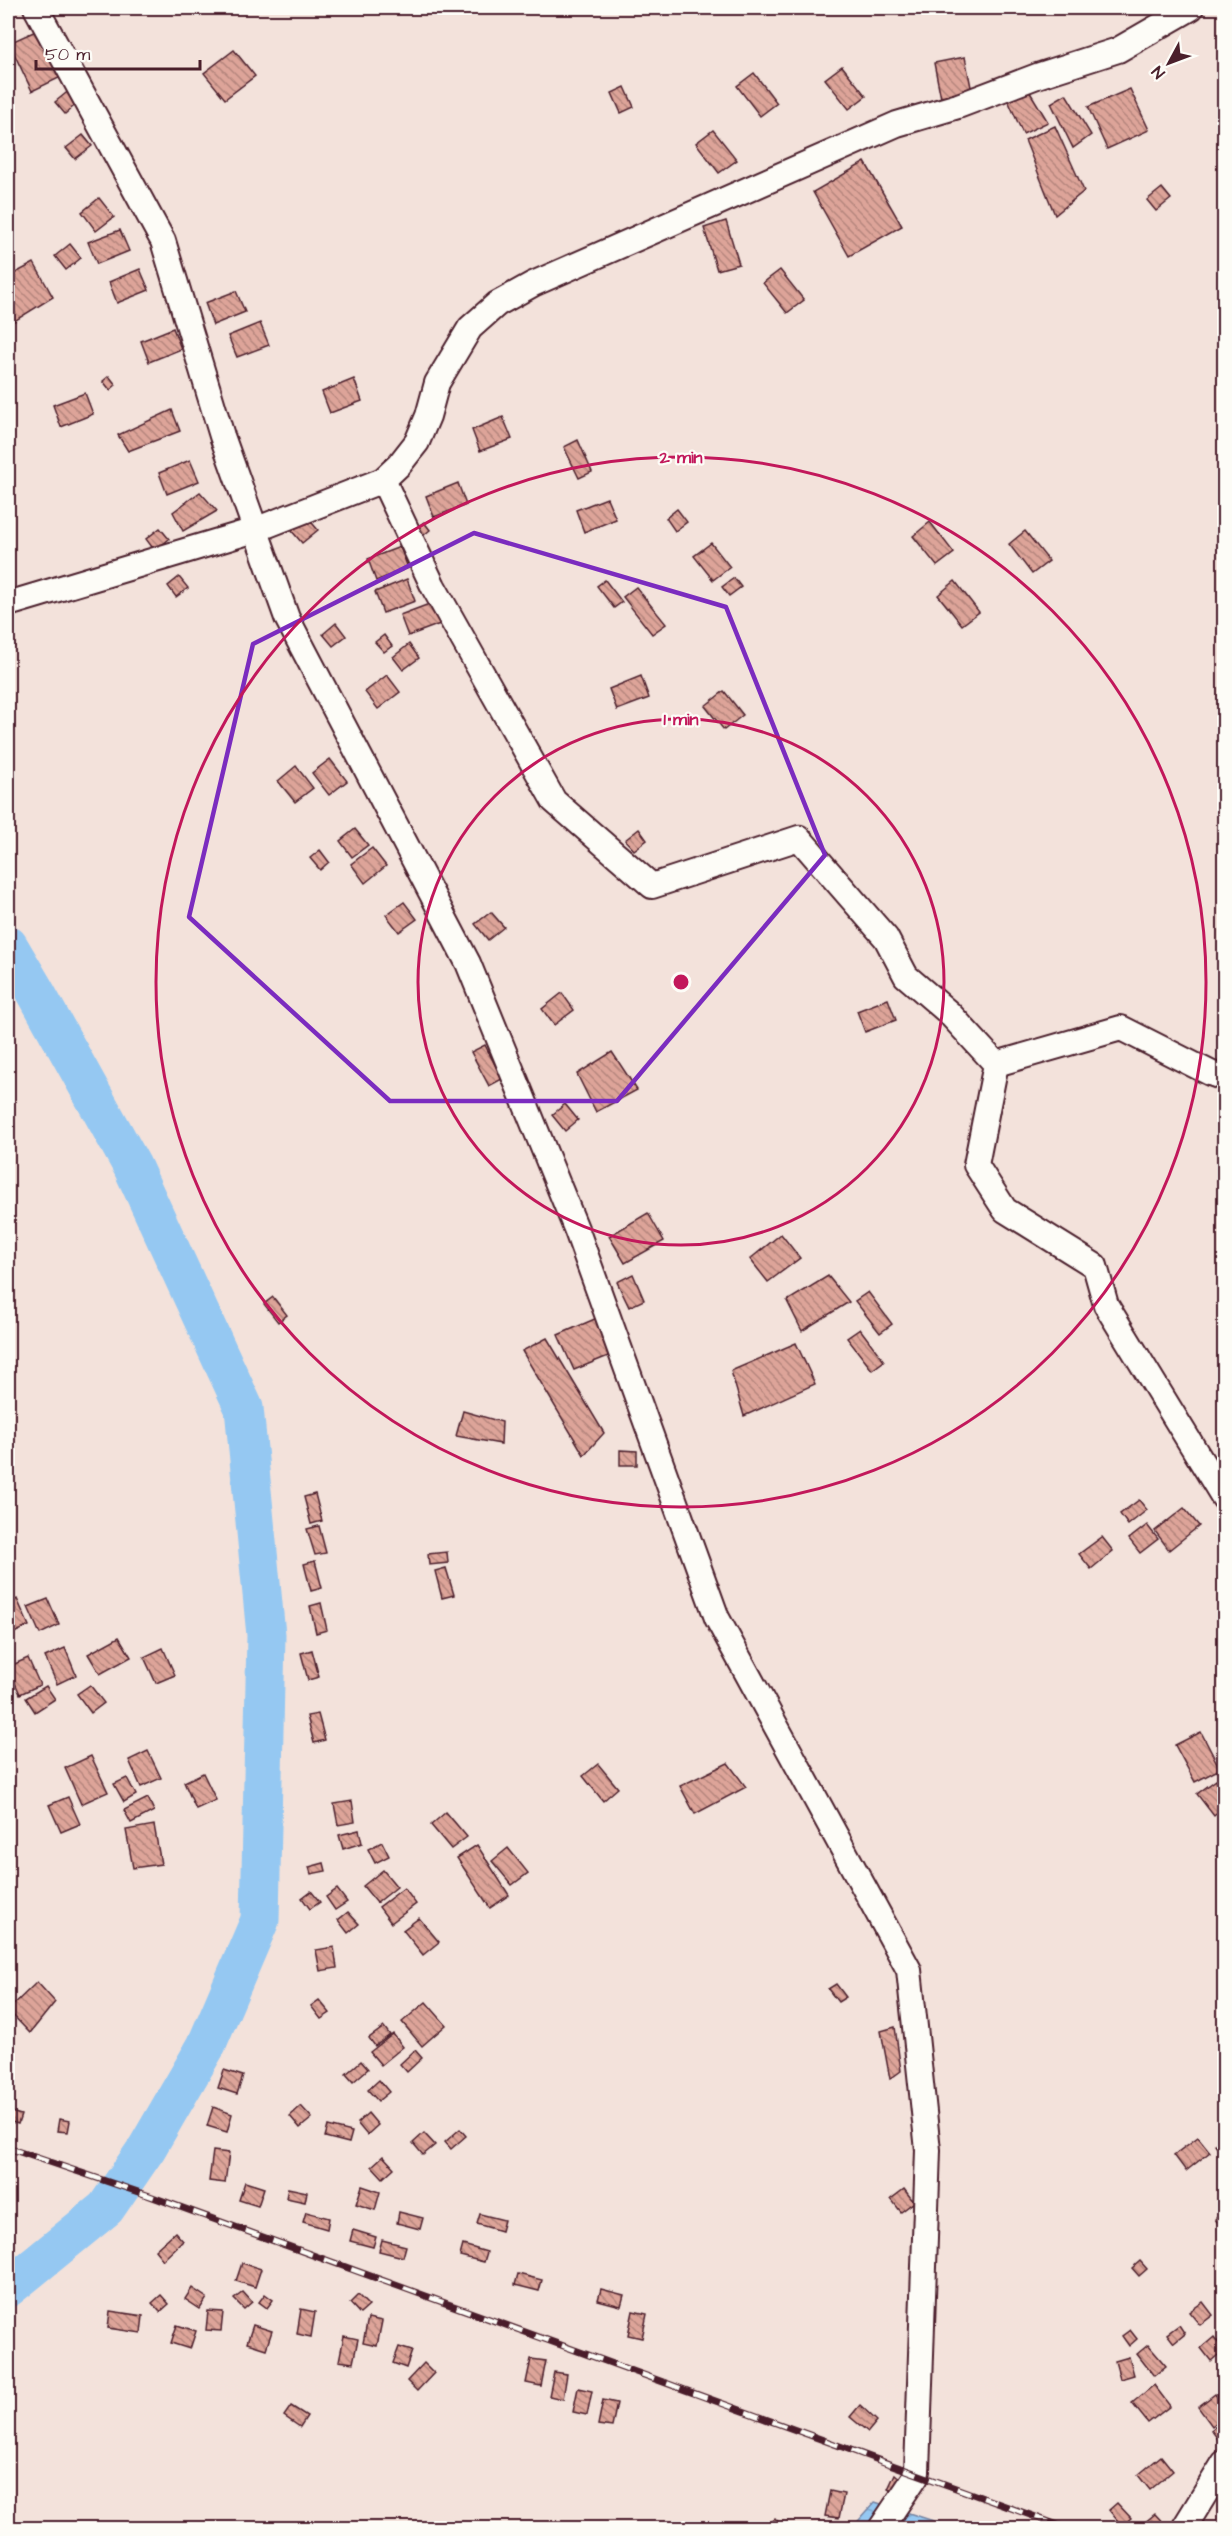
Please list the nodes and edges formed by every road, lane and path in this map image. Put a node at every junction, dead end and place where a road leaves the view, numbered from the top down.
1 (36, 8) edge
2 (1191, 8) edge
3 (383, 480) junction
4 (255, 530) junction
5 (8, 604) edge
6 (996, 1064) junction
7 (1224, 1078) edge
8 (1224, 1498) edge
9 (1224, 2463) edge
10 (881, 2529) edge
11 (1184, 2529) edge

1 - 4 street
2 - 3 street
3 - 4 street
3 - 6 street
4 - 5 street
4 - 10 street
6 - 7 street
6 - 8 street
9 - 11 street

